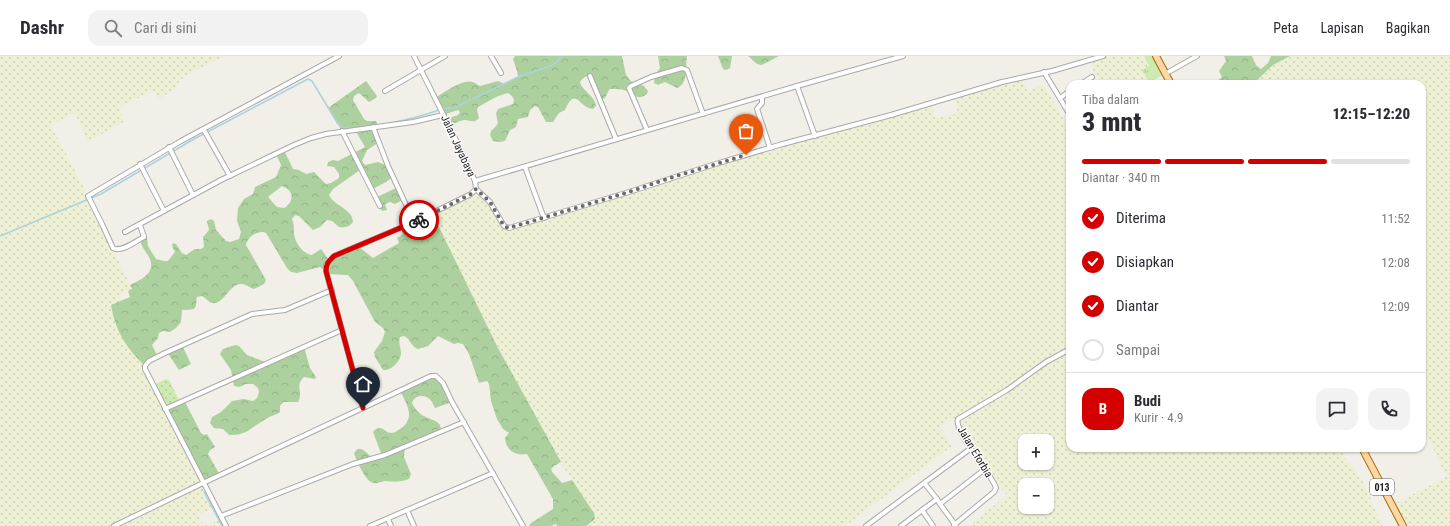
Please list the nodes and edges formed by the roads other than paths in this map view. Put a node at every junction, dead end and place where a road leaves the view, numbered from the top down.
1 (339, 56) edge
2 (414, 56) edge
3 (445, 56) edge
4 (491, 56) edge
5 (903, 56) edge
6 (1103, 56) edge
7 (1156, 56) edge
8 (1197, 56) edge
9 (897, 57) edge
10 (422, 70) junction
11 (1044, 72) junction
12 (501, 73) dead end
13 (1165, 74) junction
14 (590, 76) dead end
15 (1092, 77) dead end
16 (1087, 80) edge
17 (1169, 80) edge
18 (797, 86) junction
19 (385, 91) dead end
20 (1066, 94) edge
21 (762, 97) junction
22 (1060, 98) junction
23 (1066, 108) edge
24 (442, 111) junction
25 (703, 114) junction
26 (372, 127) junction
27 (646, 130) junction
28 (204, 131) junction
29 (342, 131) junction
30 (815, 136) junction
31 (616, 139) junction
32 (770, 148) junction
33 (170, 149) junction
34 (142, 167) junction
35 (525, 167) junction
36 (230, 176) junction
37 (475, 181) junction
38 (476, 189) junction
39 (193, 196) junction
40 (380, 206) dead end
41 (164, 211) junction
42 (544, 218) junction
43 (414, 222) junction
44 (140, 225) junction
45 (125, 232) dead end
46 (332, 290) junction
47 (342, 330) junction
48 (1066, 351) edge
49 (363, 408) junction
50 (166, 409) junction
51 (464, 422) junction
52 (970, 449) junction
53 (1364, 452) edge
54 (985, 469) junction
55 (493, 473) junction
56 (203, 483) junction
57 (925, 484) junction
58 (937, 499) junction
59 (940, 504) junction
60 (407, 510) junction
61 (922, 510) junction
62 (221, 516) junction
63 (388, 519) junction
64 (904, 525) edge
65 (955, 525) edge
66 (114, 526) edge
67 (226, 526) edge
68 (370, 526) edge
69 (391, 526) edge
70 (414, 526) edge
71 (523, 526) edge
72 (866, 526) edge
73 (933, 526) edge
74 (1403, 526) edge

1 - 28 street
2 - 10 street, Jalan Jayabaya
3 - 10 street
4 - 12 street
5 - 9 street
6 - 11 street
7 - 13 main road
8 - 13 street
9 - 18 street
10 - 19 street
10 - 24 street, Jalan Jayabaya
11 - 22 street
11 - 30 street
13 - 17 main road
14 - 31 street
15 - 16 street
18 - 21 street
18 - 30 street
20 - 22 street
21 - 25 street
21 - 32 street
22 - 23 street
24 - 26 street
24 - 37 street, Jalan Jayabaya
25 - 27 street
25 - 27 street
26 - 29 street
26 - 43 street
27 - 31 street
28 - 33 street
28 - 36 street
29 - 36 street
29 - 40 street
30 - 32 street
31 - 35 street
32 - 42 street
33 - 34 street
33 - 39 street
34 - 41 street
34 - 44 street
35 - 37 street
35 - 42 street
36 - 39 street
37 - 38 street, Jalan Jayabaya
38 - 42 street
38 - 43 street, Jalan Jayabaya
39 - 41 street
41 - 44 street
43 - 46 street, Jalan Jayabaya
44 - 45 street
46 - 47 street, Jalan Jayabaya
46 - 50 street
47 - 49 street, Jalan Jayabaya
47 - 50 street
48 - 52 street, Jalan Eforbia
49 - 51 street
49 - 56 street
50 - 56 street
51 - 55 street
51 - 62 street
52 - 54 street, Jalan Eforbia
52 - 57 street
53 - 74 main road, 013
54 - 59 street
54 - 65 street, Jalan Eforbia
55 - 60 street
55 - 71 street
56 - 62 street
56 - 66 street
57 - 58 street
57 - 72 street
58 - 59 street
58 - 61 street
59 - 65 street
60 - 63 street
60 - 70 street
61 - 64 street
61 - 73 street
62 - 67 street
63 - 68 street
63 - 69 street

